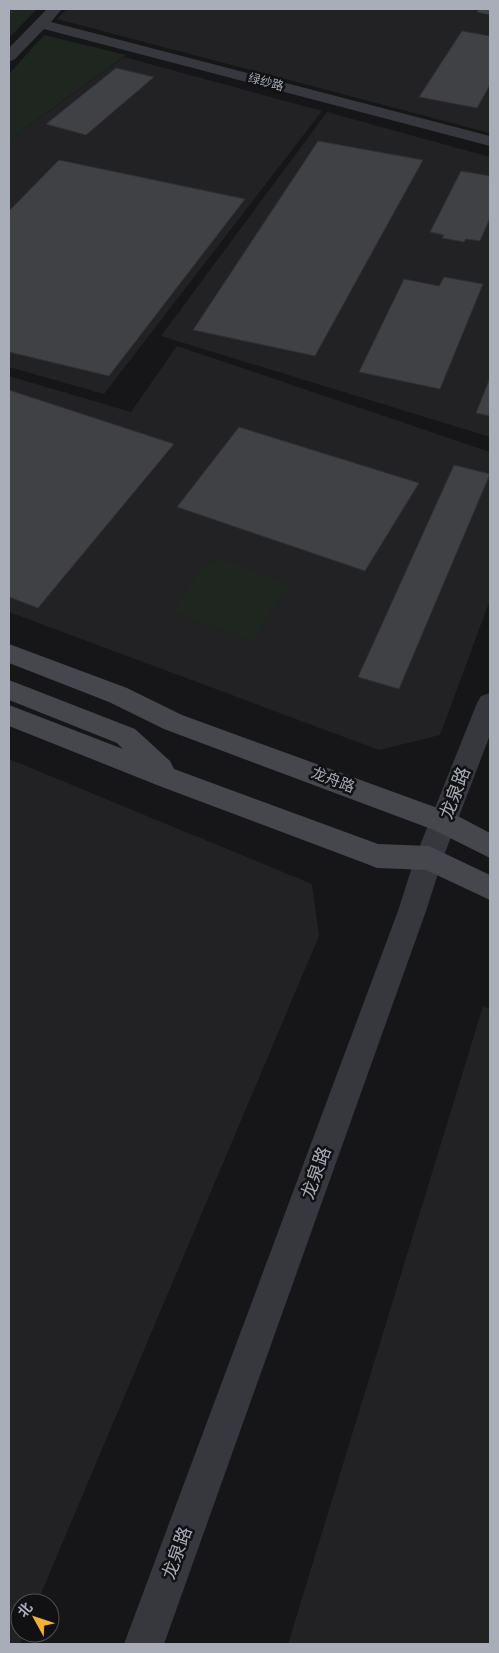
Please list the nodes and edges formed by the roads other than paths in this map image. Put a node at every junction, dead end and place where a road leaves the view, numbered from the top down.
1 (55, 9) edge
2 (41, 24) junction
3 (9, 57) edge
4 (490, 141) edge
5 (9, 653) edge
6 (9, 690) edge
7 (490, 703) edge
8 (9, 714) edge
9 (173, 722) junction
10 (126, 736) junction
11 (171, 779) junction
12 (444, 822) junction
13 (490, 846) edge
14 (429, 858) junction
15 (490, 888) edge
16 (144, 1644) edge

1 - 2 street
2 - 3 street
2 - 4 street, 绿纱路
5 - 9 street, 龙舟路
6 - 10 street
7 - 12 street, 龙泉路
8 - 11 street
9 - 10 street
9 - 12 street, 龙舟路
10 - 11 street
11 - 14 street
12 - 13 street, 龙舟路
12 - 14 street, 龙泉路
14 - 15 street
14 - 16 street, 龙泉路

